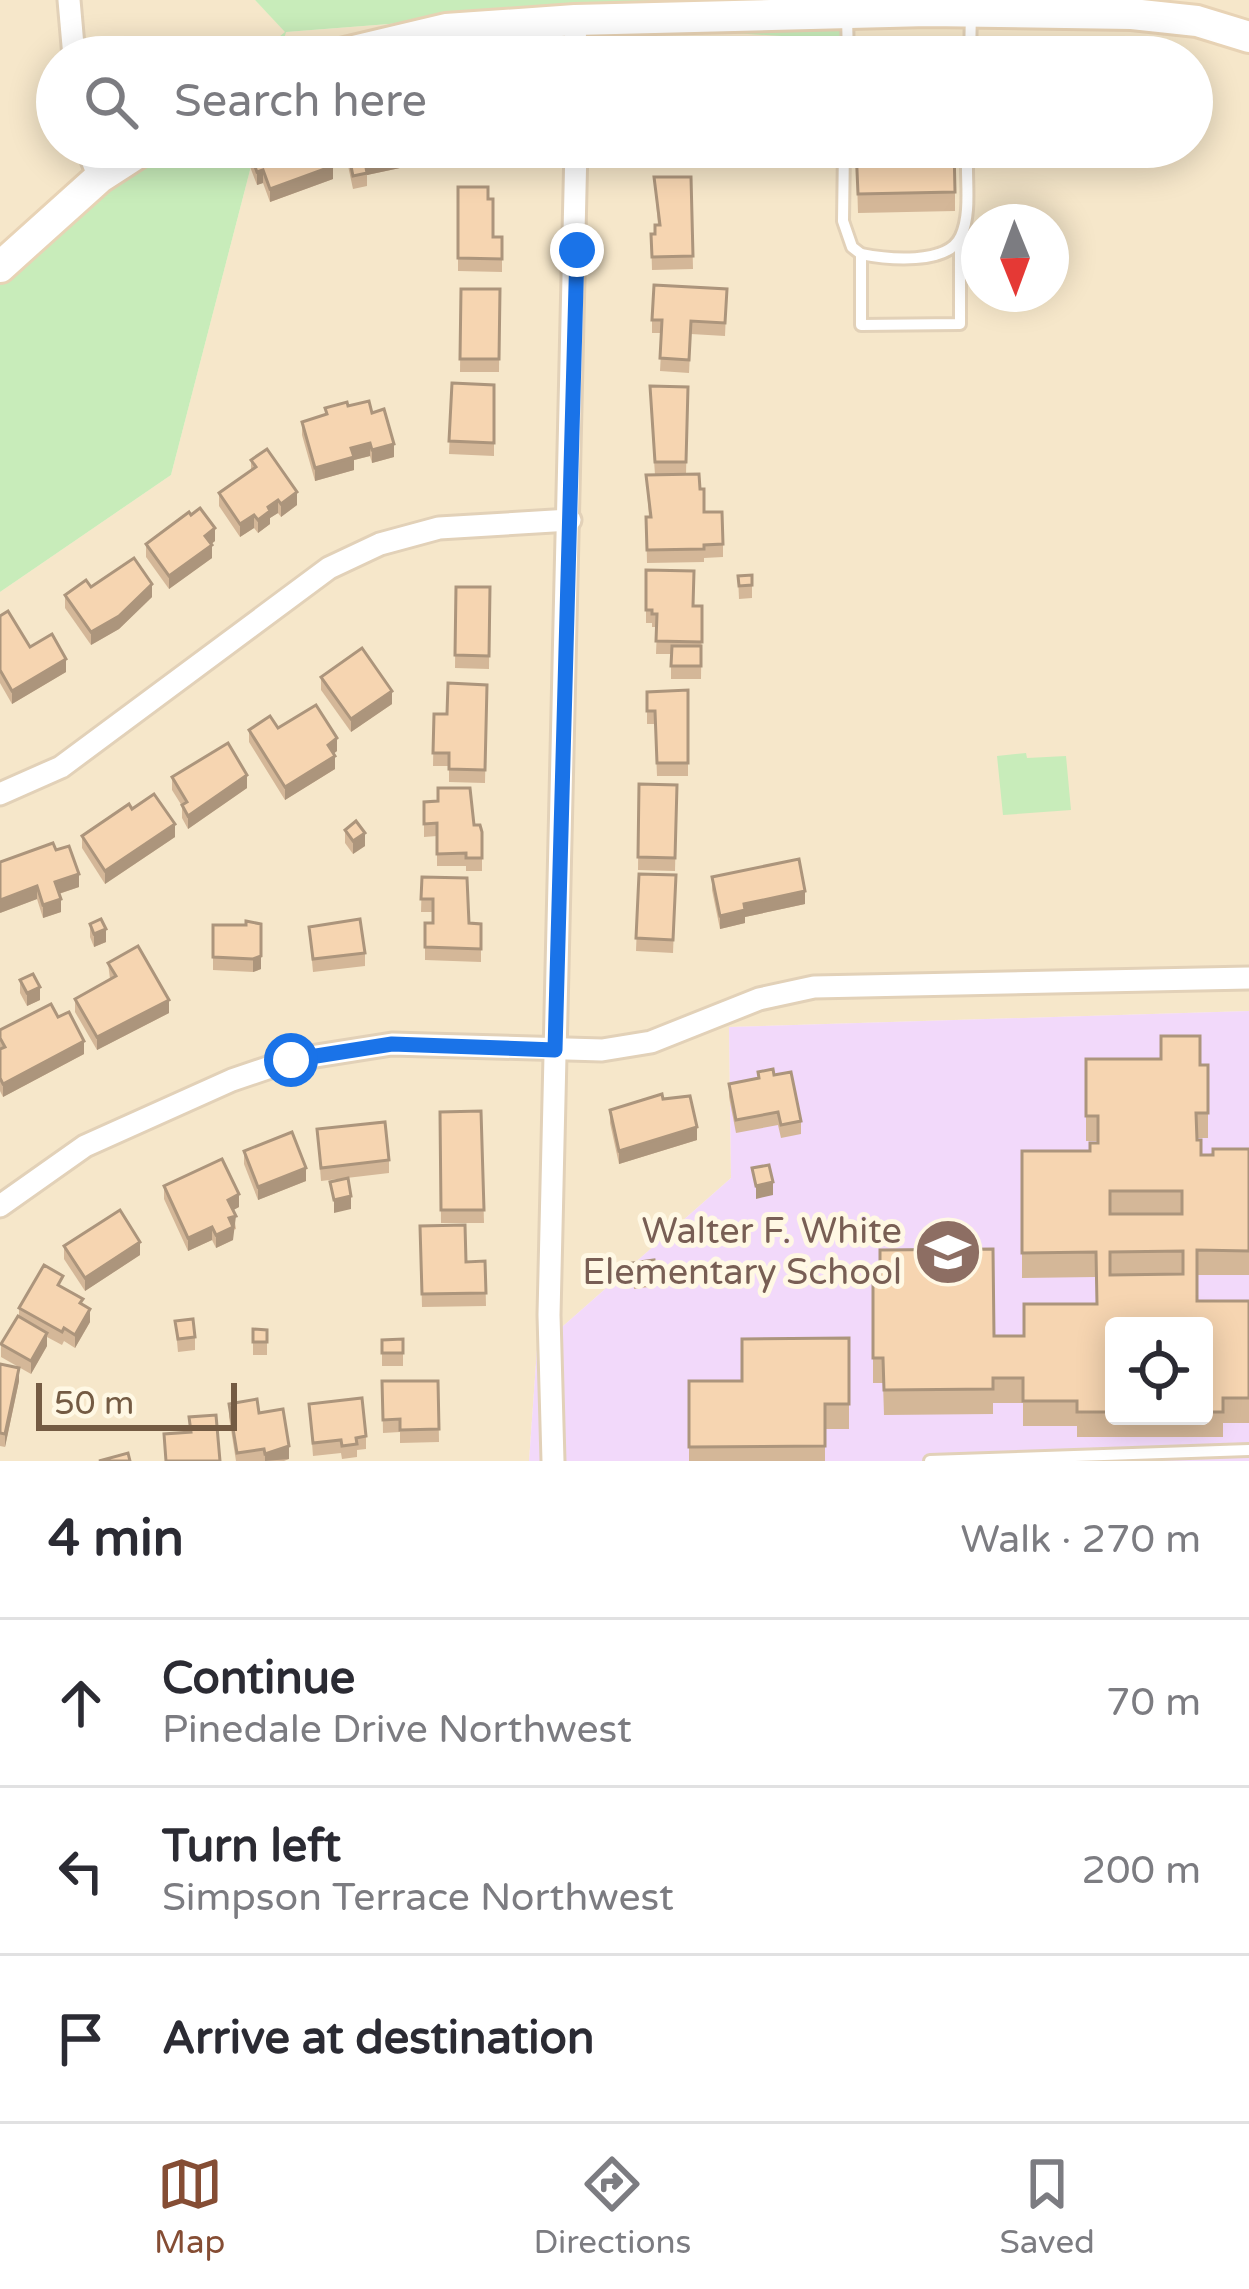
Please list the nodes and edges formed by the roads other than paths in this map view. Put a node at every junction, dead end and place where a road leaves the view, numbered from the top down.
1 (69, 0) edge
2 (970, 11) junction
3 (847, 14) junction
4 (575, 20) junction
5 (72, 36) edge
6 (416, 36) edge
7 (575, 36) edge
8 (848, 36) edge
9 (970, 36) edge
10 (1249, 38) edge
11 (95, 168) edge
12 (115, 168) edge
13 (576, 168) edge
14 (844, 168) edge
15 (967, 168) dead end
16 (100, 178) junction
17 (960, 240) junction
18 (861, 254) junction
19 (0, 267) edge
20 (570, 520) junction
21 (0, 794) edge
22 (1249, 978) edge
23 (555, 1050) junction
24 (0, 1206) edge
25 (1249, 1450) edge
26 (553, 1461) edge
27 (930, 1461) edge

1 - 5 street
2 - 3 main road
2 - 9 lane
2 - 10 main road
3 - 4 main road
3 - 8 lane
4 - 6 main road
4 - 7 street
11 - 16 street
12 - 16 main road
13 - 20 street
14 - 18 lane
15 - 17 lane
16 - 19 main road
17 - 18 lane
17 - 18 lane
20 - 21 street
20 - 23 street
22 - 23 street
23 - 24 street
23 - 26 street
25 - 27 lane

